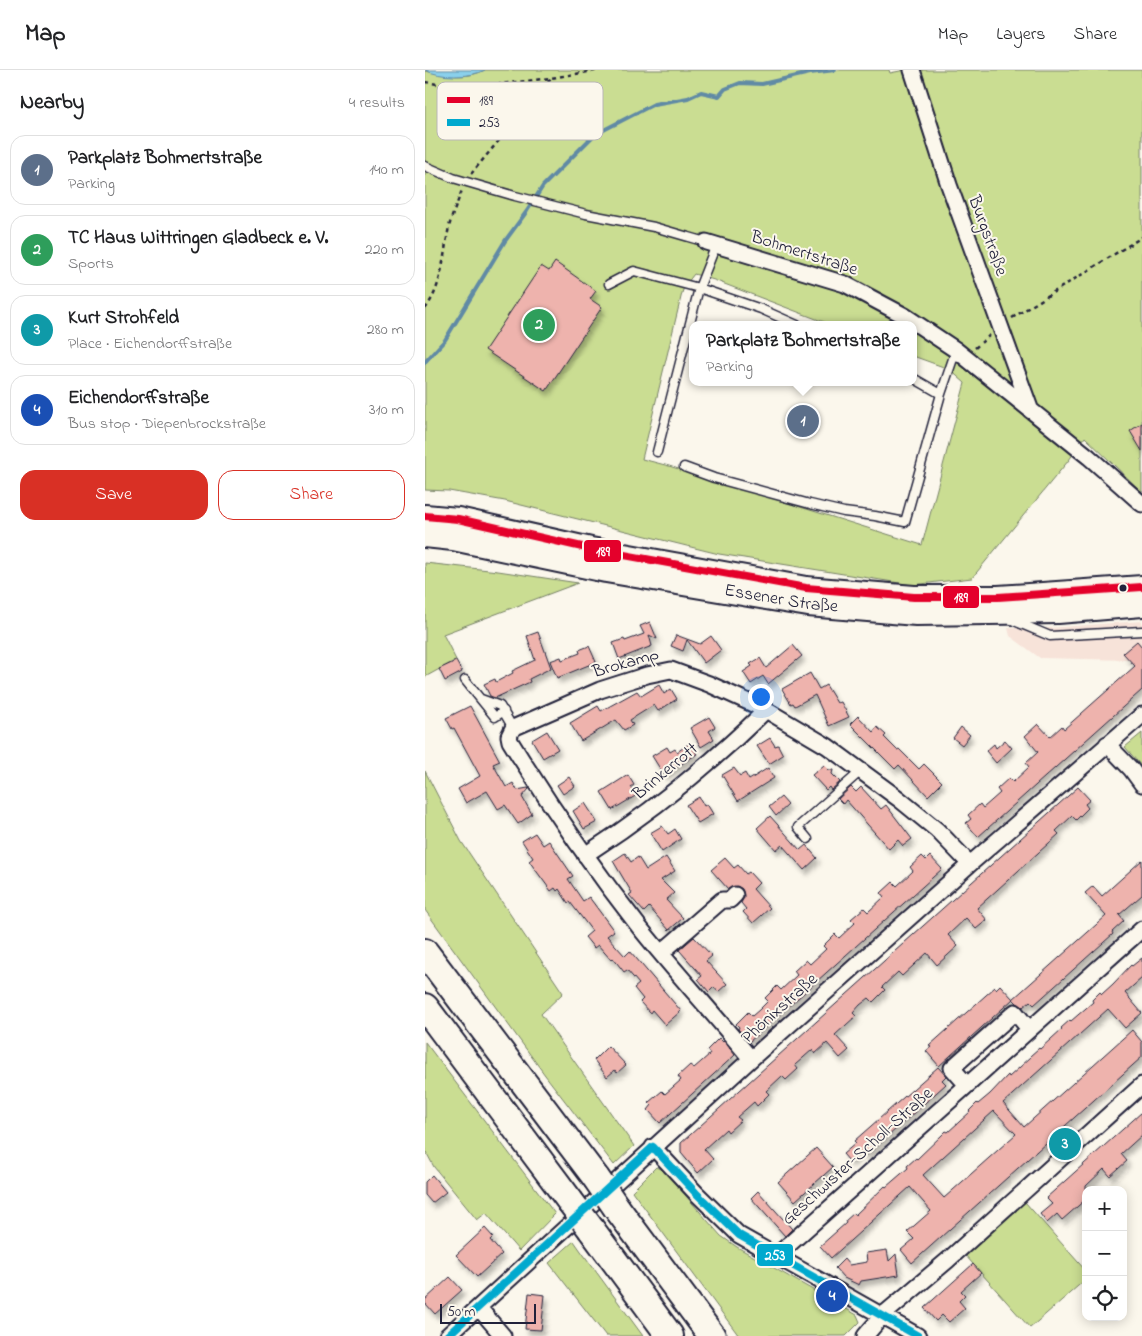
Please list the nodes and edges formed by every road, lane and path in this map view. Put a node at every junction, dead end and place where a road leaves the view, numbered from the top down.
1 (600, 70) edge
2 (912, 72) edge
3 (551, 78) junction
4 (512, 82) edge
5 (548, 82) edge
6 (500, 140) edge
7 (425, 166) edge
8 (466, 181) junction
9 (1142, 237) edge
10 (711, 243) junction
11 (609, 284) dead end
12 (699, 288) junction
13 (425, 309) edge
14 (691, 321) edge
15 (788, 321) edge
16 (912, 321) edge
17 (917, 324) edge
18 (1000, 326) junction
19 (689, 327) edge
20 (960, 354) junction
21 (917, 380) edge
22 (941, 394) junction
23 (1032, 413) junction
24 (657, 452) dead end
25 (684, 467) dead end
26 (1142, 504) edge
27 (425, 516) edge
28 (425, 536) edge
29 (1142, 587) edge
30 (1142, 605) edge
31 (995, 612) junction
32 (1142, 631) edge
33 (465, 680) dead end
34 (766, 710) junction
35 (1142, 715) edge
36 (513, 728) junction
37 (1107, 744) junction
38 (862, 770) junction
39 (1142, 784) edge
40 (808, 839) dead end
41 (585, 855) junction
42 (970, 864) junction
43 (735, 895) dead end
44 (1142, 929) edge
45 (425, 952) edge
46 (661, 953) junction
47 (425, 1007) edge
48 (1029, 1029) junction
49 (751, 1059) junction
50 (967, 1085) junction
51 (1142, 1085) edge
52 (653, 1147) junction
53 (775, 1257) junction
54 (479, 1308) junction
55 (883, 1315) junction
56 (447, 1336) edge
57 (503, 1336) edge
58 (670, 1336) edge
59 (712, 1336) edge
60 (865, 1336) edge
61 (918, 1336) edge

1 - 3 path
2 - 18 street, Burgstraße
3 - 4 path
3 - 5 path
6 - 8 path
7 - 8 lane, Bohmertstraße
8 - 10 lane, Bohmertstraße
8 - 13 path
9 - 18 path
10 - 12 lane
10 - 16 street, Bohmertstraße
11 - 12 lane
12 - 14 lane
12 - 15 lane
17 - 20 street, Bohmertstraße
18 - 20 path
18 - 23 street, Burgstraße
19 - 24 lane
20 - 22 lane
20 - 23 street, Bohmertstraße
21 - 22 lane
22 - 25 lane
23 - 26 street, Bohmertstraße
27 - 29 main road, Essener Straße
28 - 31 main road, Essener Straße
30 - 31 main road, Essener Straße
31 - 32 lane
33 - 36 lane
34 - 36 street, Brokamp
34 - 38 street, Brokamp
34 - 41 street, Brinkerrott
35 - 37 street, Phönixstraße
36 - 41 street
37 - 39 street
37 - 42 street, Phönixstraße
38 - 40 lane
38 - 42 street, Brokamp
41 - 46 street
42 - 49 street, Phönixstraße
43 - 46 street
44 - 48 street, Geschwister-Scholl-Straße
45 - 59 highway, bridge
46 - 49 street
47 - 58 highway, bridge
48 - 50 street, Geschwister-Scholl-Straße
48 - 50 street
49 - 52 street, Phönixstraße
50 - 53 street, Geschwister-Scholl-Straße
51 - 55 street
52 - 53 street
52 - 54 street, Phönixstraße
53 - 55 street
54 - 56 street, Phönixstraße
54 - 57 street
55 - 60 street
55 - 61 street

